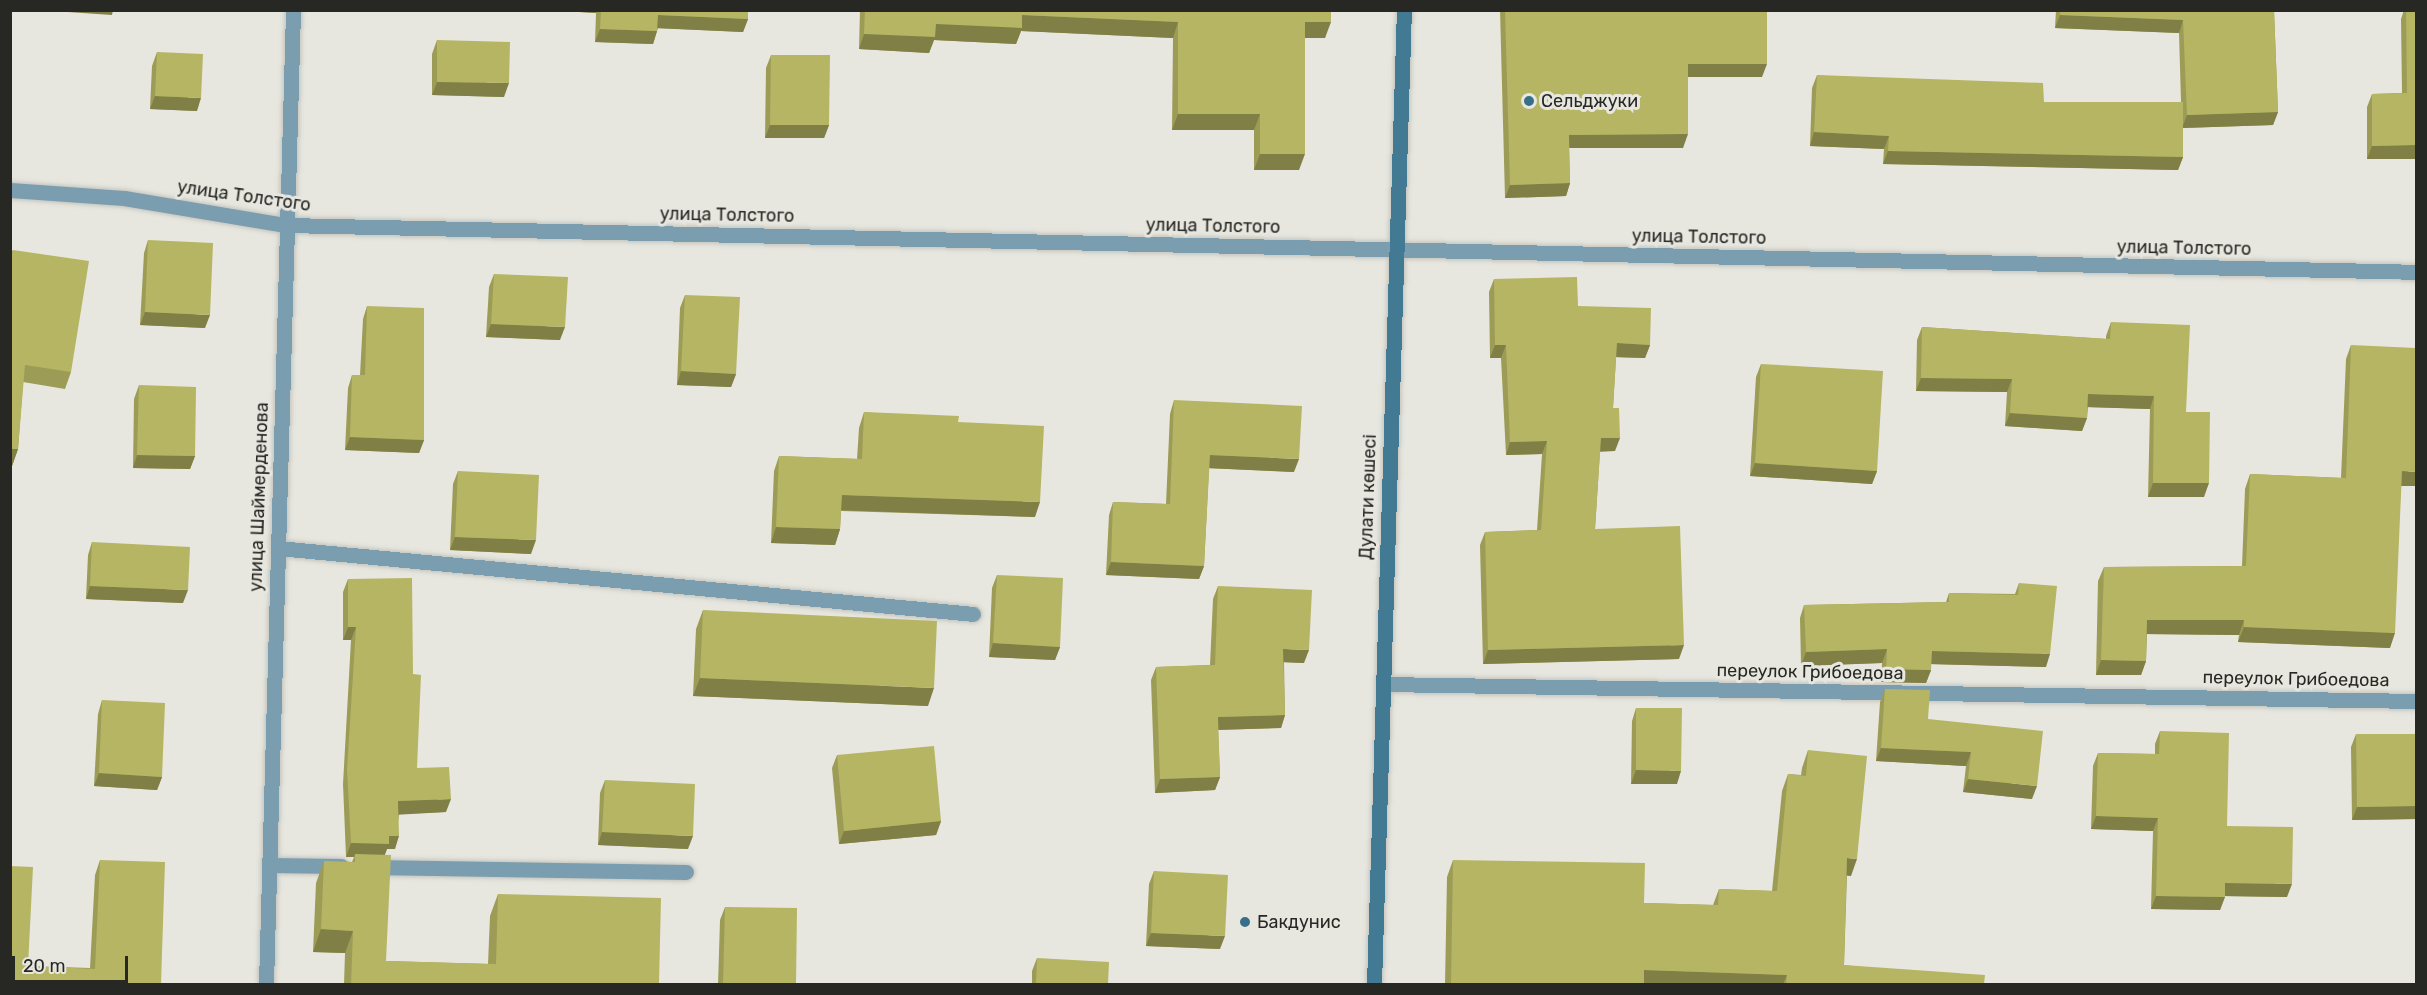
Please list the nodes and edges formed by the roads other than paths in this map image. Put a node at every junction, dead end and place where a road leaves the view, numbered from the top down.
1 (293, 10) edge
2 (1404, 10) edge
3 (10, 190) edge
4 (286, 225) junction
5 (1395, 250) junction
6 (2416, 272) edge
7 (278, 548) junction
8 (973, 614) dead end
9 (1383, 684) junction
10 (2416, 701) edge
11 (269, 865) junction
12 (686, 872) dead end
13 (266, 984) edge
14 (1374, 984) edge

1 - 4 street, улица Шаймерденова
2 - 5 main road, Дулати көшесі
3 - 4 street, улица Толстого
4 - 5 street, улица Толстого
4 - 7 street, улица Шаймерденова
5 - 6 street, улица Толстого
5 - 9 main road, Дулати көшесі
7 - 8 street
7 - 11 street, улица Шаймерденова
9 - 10 street, переулок Грибоедова
9 - 14 main road, Дулати көшесі
11 - 12 street
11 - 13 street, улица Шаймерденова

